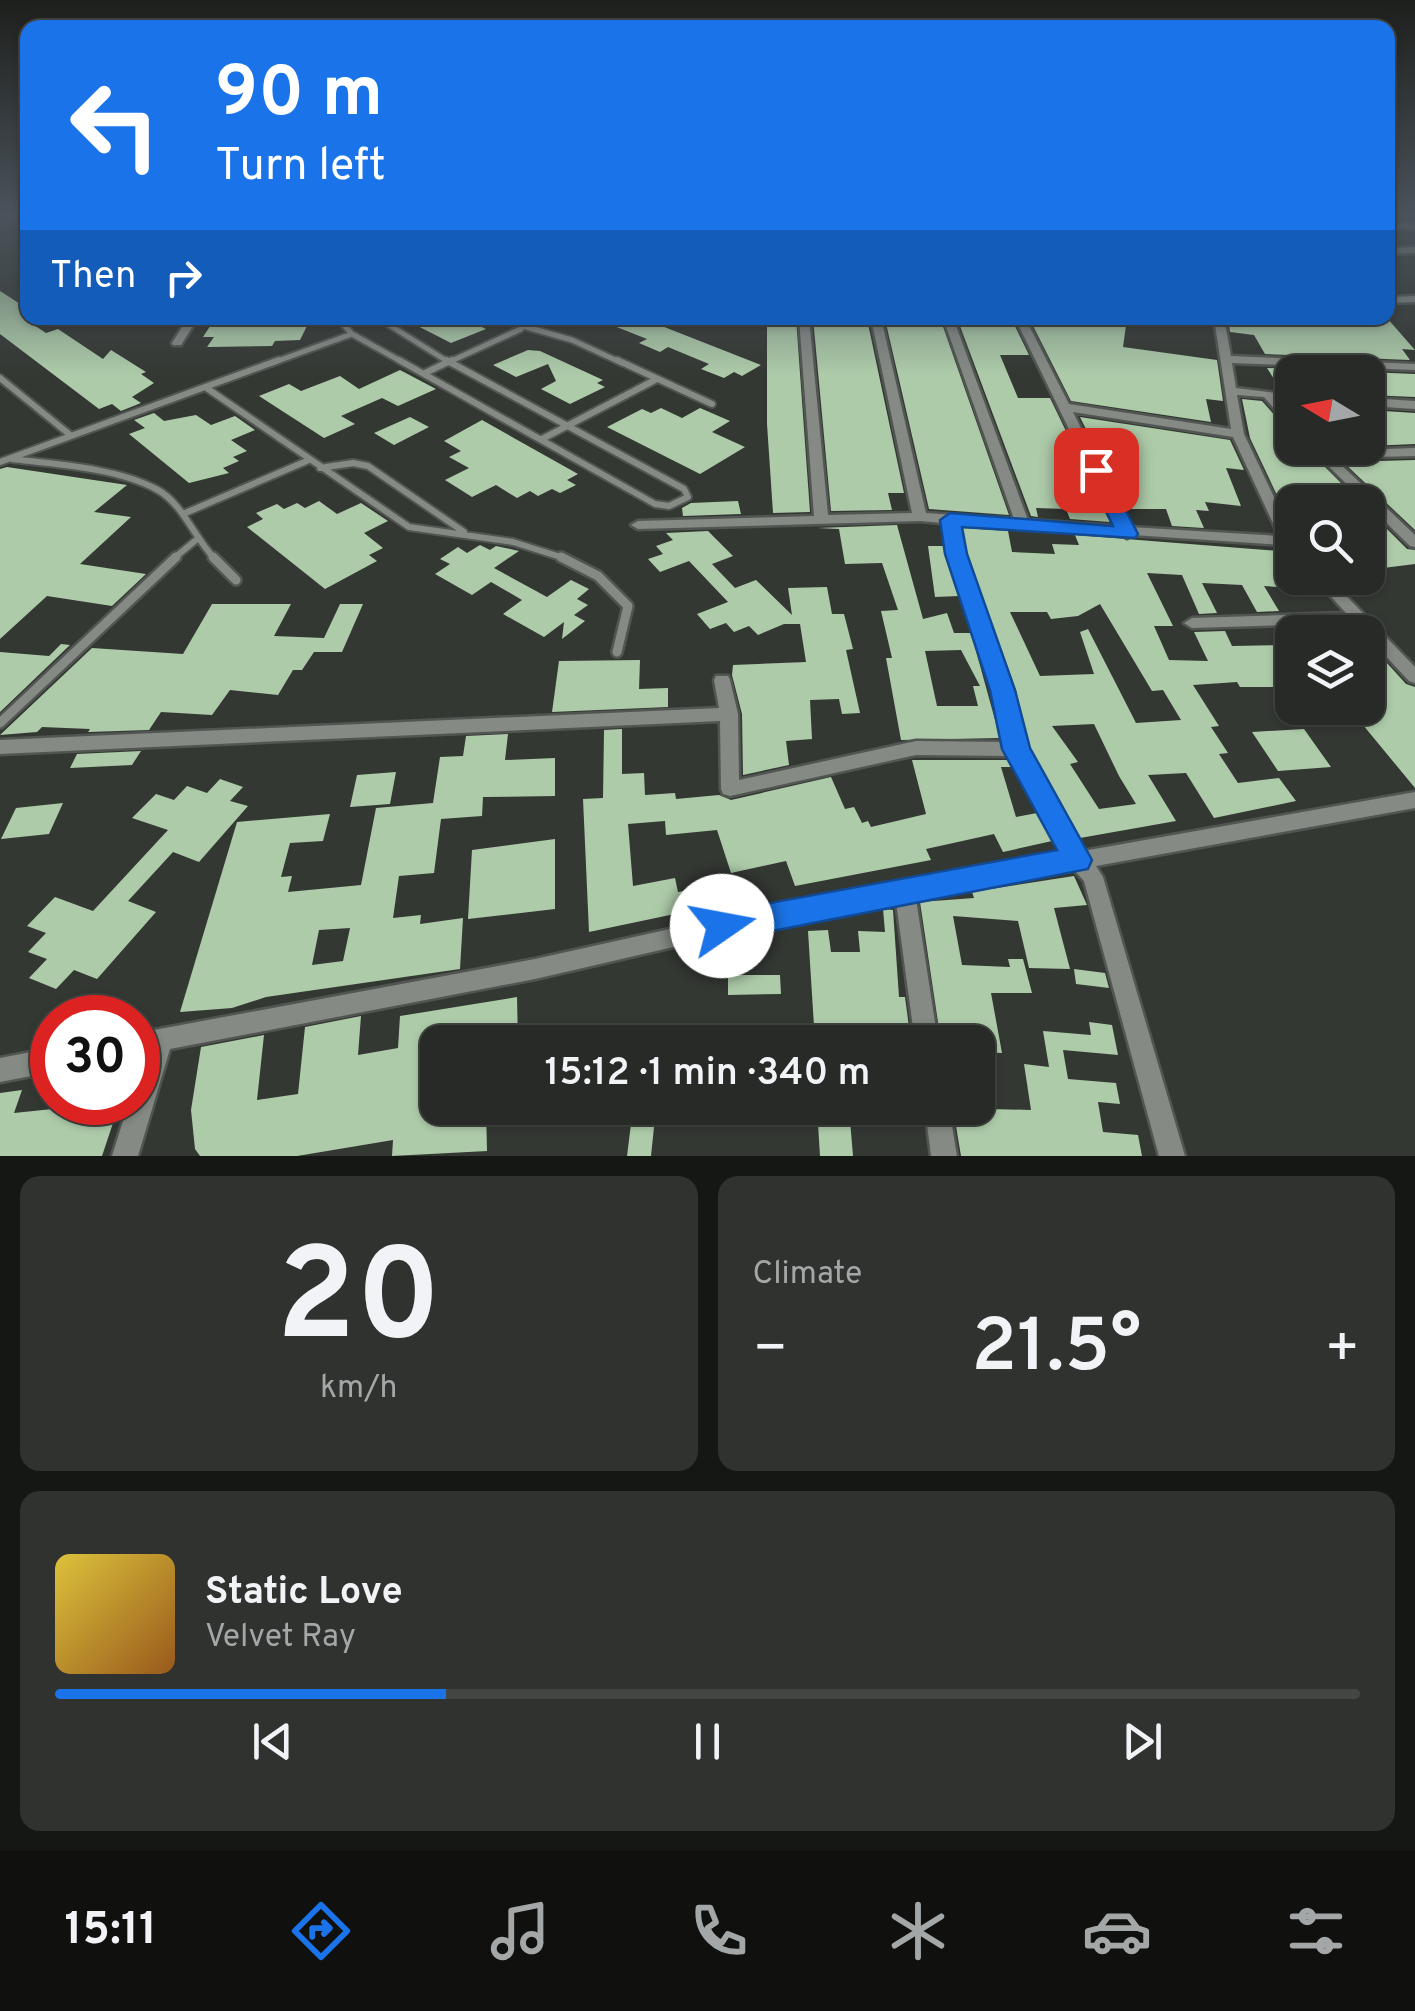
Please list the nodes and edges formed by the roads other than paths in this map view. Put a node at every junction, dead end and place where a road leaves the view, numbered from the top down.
1 (190, 325) edge
2 (343, 325) edge
3 (389, 325) edge
4 (512, 325) edge
5 (805, 325) edge
6 (878, 325) edge
7 (951, 325) edge
8 (1023, 325) edge
9 (1221, 325) edge
10 (522, 329) junction
11 (352, 334) junction
12 (178, 343) dead end
13 (1226, 359) junction
14 (450, 362) junction
15 (1415, 367) edge
16 (424, 372) junction
17 (0, 378) edge
18 (655, 380) junction
19 (208, 389) junction
20 (1230, 390) junction
21 (1267, 394) junction
22 (1275, 395) edge
23 (1275, 403) edge
24 (1385, 403) edge
25 (712, 404) dead end
26 (1415, 404) edge
27 (1064, 407) junction
28 (568, 427) junction
29 (69, 434) junction
30 (1238, 434) junction
31 (542, 439) junction
32 (1385, 452) edge
33 (1415, 452) edge
34 (12, 458) junction
35 (309, 460) junction
36 (0, 462) edge
37 (1334, 465) edge
38 (320, 468) junction
39 (1275, 512) edge
40 (184, 514) junction
41 (920, 517) junction
42 (821, 518) junction
43 (950, 520) junction
44 (1024, 525) junction
45 (638, 526) dead end
46 (465, 533) junction
47 (1127, 534) junction
48 (196, 540) junction
49 (1275, 543) edge
50 (1415, 543) edge
51 (236, 580) dead end
52 (1338, 595) edge
53 (1357, 615) edge
54 (1275, 621) edge
55 (1192, 623) dead end
56 (1385, 645) edge
57 (617, 652) dead end
58 (1415, 677) edge
59 (722, 680) dead end
60 (730, 714) junction
61 (0, 723) edge
62 (0, 747) edge
63 (1016, 749) junction
64 (1415, 800) edge
65 (1077, 860) junction
66 (905, 892) junction
67 (925, 1025) edge
68 (160, 1040) edge
69 (30, 1064) edge
70 (0, 1070) edge
71 (132, 1125) edge
72 (939, 1125) edge
73 (125, 1156) edge
74 (944, 1156) edge
75 (1172, 1156) edge

1 - 12 street
2 - 11 lane
3 - 14 lane
4 - 10 lane
5 - 42 street
6 - 41 street
7 - 44 street
8 - 27 street
9 - 13 street
10 - 14 lane
10 - 18 lane
11 - 16 lane
11 - 19 lane
13 - 15 street
13 - 20 street
14 - 16 lane
14 - 28 lane
16 - 31 lane
17 - 29 lane
18 - 25 lane
18 - 28 lane
19 - 29 lane
19 - 35 lane
20 - 21 street
20 - 30 street
21 - 22 street
21 - 23 street
24 - 26 street
27 - 30 street
27 - 47 street
28 - 31 lane
28 - 31 lane
29 - 34 lane
30 - 39 street
32 - 33 street
34 - 36 lane
34 - 40 lane
35 - 38 lane
35 - 40 lane
37 - 50 street
38 - 46 lane
38 - 46 lane
40 - 48 lane
41 - 42 street
41 - 43 street
42 - 45 street
43 - 44 street
43 - 63 street
44 - 47 street
46 - 57 lane
47 - 49 street
48 - 51 lane
48 - 61 lane
52 - 53 street
54 - 55 street
56 - 58 street
59 - 60 street
60 - 62 street
60 - 63 street
63 - 65 street
64 - 65 street
65 - 66 street
65 - 75 street
66 - 67 street
66 - 68 street
69 - 70 street
71 - 73 street
72 - 74 street

